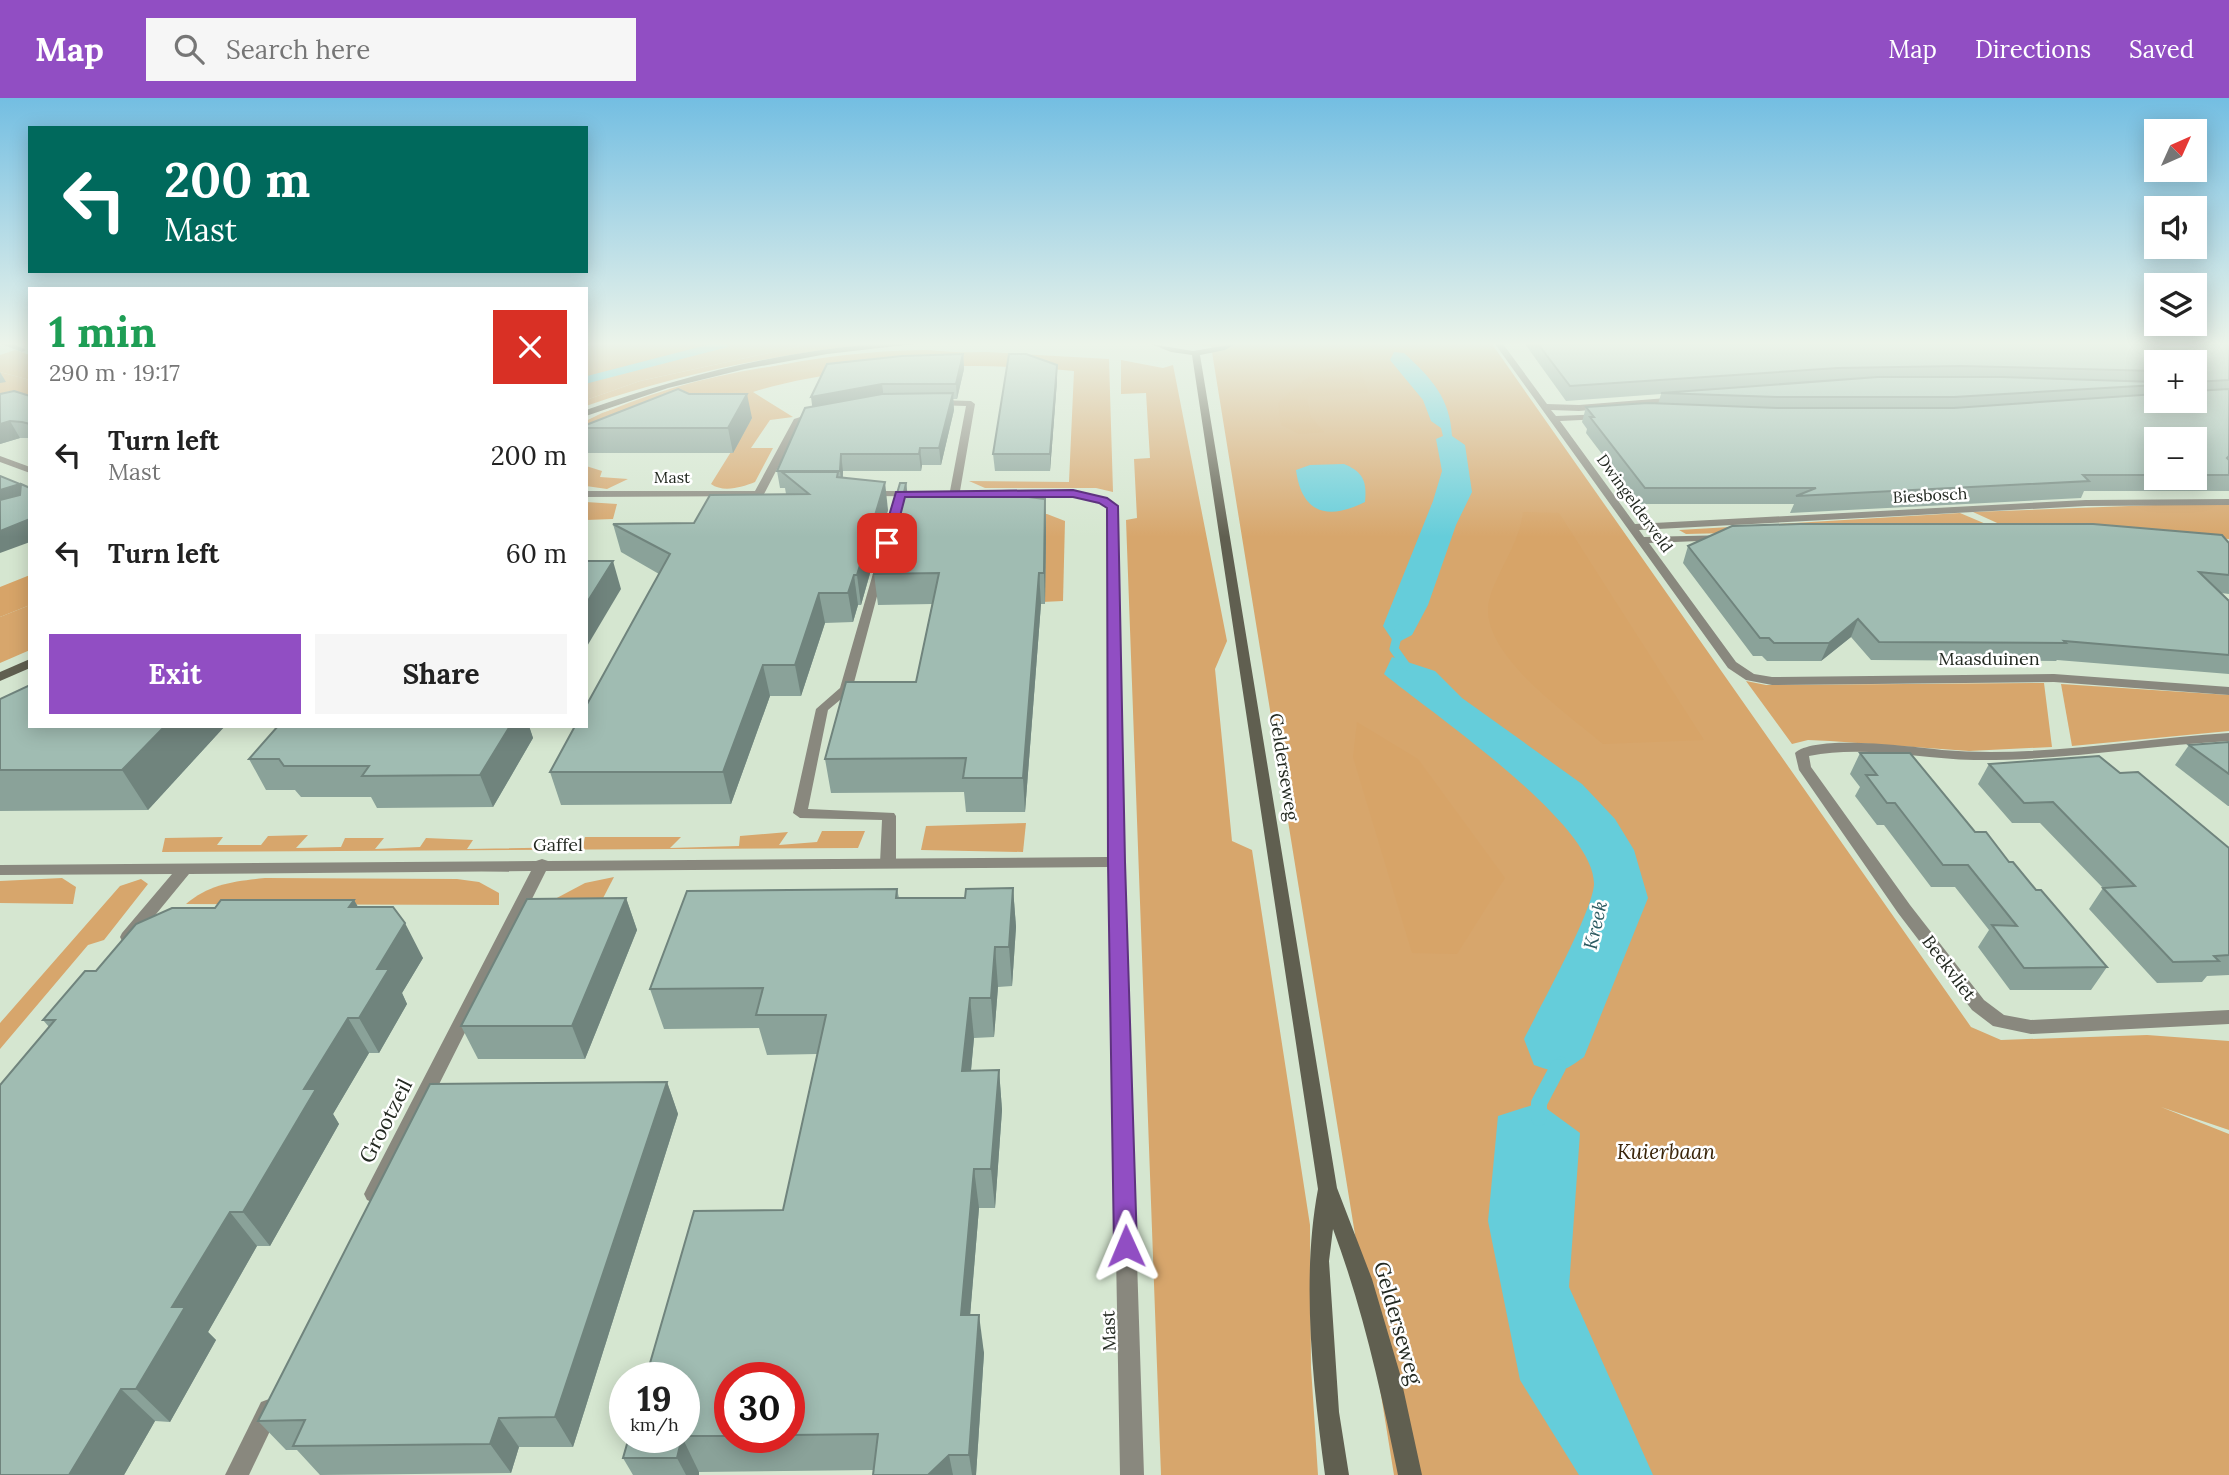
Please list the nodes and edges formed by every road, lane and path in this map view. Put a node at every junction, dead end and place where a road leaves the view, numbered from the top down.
1 (970, 408) edge
2 (1205, 408) edge
3 (1547, 408) edge
4 (830, 412) edge
5 (1644, 413) edge
6 (1554, 419) junction
7 (0, 459) edge
8 (28, 469) edge
9 (588, 494) edge
10 (849, 494) edge
11 (954, 494) junction
12 (2229, 502) edge
13 (1633, 527) junction
14 (1744, 536) edge
15 (1642, 540) junction
16 (882, 559) edge
17 (28, 664) edge
18 (0, 677) edge
19 (1750, 677) joint
20 (2229, 691) edge
21 (2229, 737) edge
22 (1116, 862) junction
23 (888, 863) junction
24 (542, 864) junction
25 (0, 870) edge
26 (184, 870) junction
27 (114, 953) edge
28 (2229, 1017) edge
29 (1327, 1188) junction
30 (365, 1212) edge
31 (280, 1387) edge
32 (237, 1475) edge
33 (1132, 1475) edge
34 (1336, 1475) edge
35 (1410, 1475) edge

1 - 11 street
2 - 29 street, Gelderseweg
3 - 6 street, Dwingelderveld
4 - 9 street, Mast
5 - 6 street
6 - 13 street, Dwingelderveld
7 - 8 street
10 - 11 street, Mast
11 - 22 street, Mast
12 - 13 street, Biesbosch
13 - 15 street, Dwingelderveld
14 - 15 street
15 - 19 street, Dwingelderveld
16 - 23 street
17 - 18 street
19 - 20 street, Maasduinen
21 - 28 street, Beekvliet
22 - 23 street, Gaffel
22 - 33 street, Mast
23 - 24 street, Gaffel
24 - 26 street, Gaffel
24 - 30 street, Grootzeil
25 - 26 street, Gaffel
26 - 27 street
29 - 34 street, Gelderseweg
29 - 35 street, Gelderseweg
31 - 32 street

